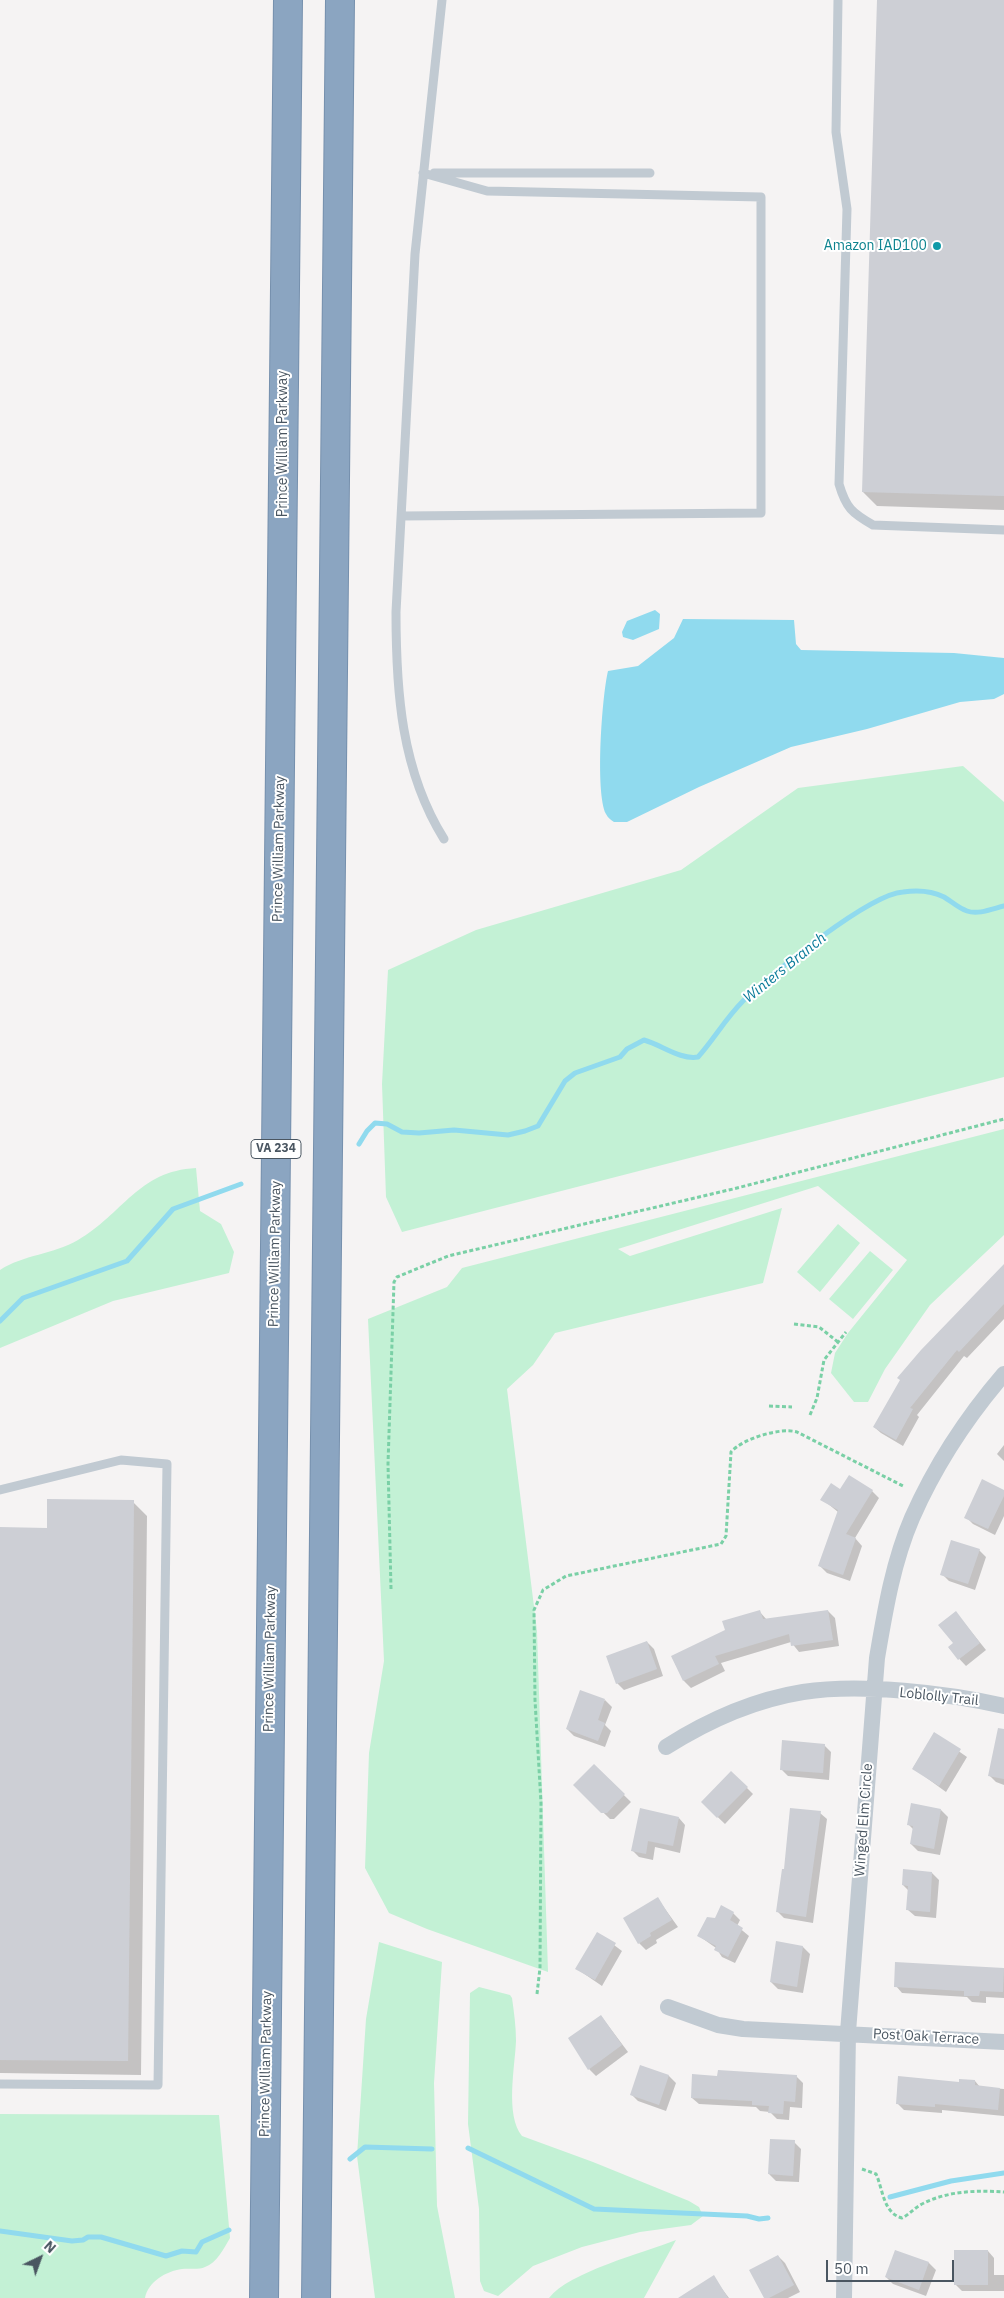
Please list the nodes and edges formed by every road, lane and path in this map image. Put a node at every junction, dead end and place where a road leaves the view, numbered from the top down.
1 (288, 0) edge
2 (340, 0) edge
3 (442, 0) edge
4 (838, 0) edge
5 (423, 173) junction
6 (650, 173) dead end
7 (402, 516) junction
8 (1004, 530) edge
9 (444, 839) dead end
10 (1004, 1119) edge
11 (794, 1324) dead end
12 (846, 1332) dead end
13 (838, 1342) junction
14 (1004, 1374) edge
15 (769, 1406) dead end
16 (792, 1407) dead end
17 (810, 1416) dead end
18 (905, 1488) dead end
19 (0, 1490) edge
20 (391, 1589) dead end
21 (873, 1690) junction
22 (1004, 1706) edge
23 (666, 1747) dead end
24 (537, 1994) dead end
25 (668, 2006) dead end
26 (848, 2032) junction
27 (1004, 2042) edge
28 (0, 2084) edge
29 (844, 2190) junction
30 (1004, 2192) edge
31 (264, 2298) edge
32 (316, 2298) edge
33 (844, 2298) edge

1 - 31 highway, Prince William Parkway / VA 234
2 - 32 highway
3 - 5 lane
4 - 8 lane
5 - 6 lane
5 - 7 lane
5 - 7 lane
7 - 9 lane
10 - 20 path
11 - 13 path
12 - 13 path
13 - 17 path
14 - 21 street, Winged Elm Circle
15 - 16 path
18 - 24 path
19 - 28 lane
21 - 22 street, Loblolly Trail
21 - 23 street, Loblolly Trail
21 - 26 street, Winged Elm Circle
25 - 26 street, Post Oak Terrace
26 - 27 street, Post Oak Terrace
26 - 29 street, Winged Elm Circle
29 - 30 path
29 - 33 street, Winged Elm Circle

